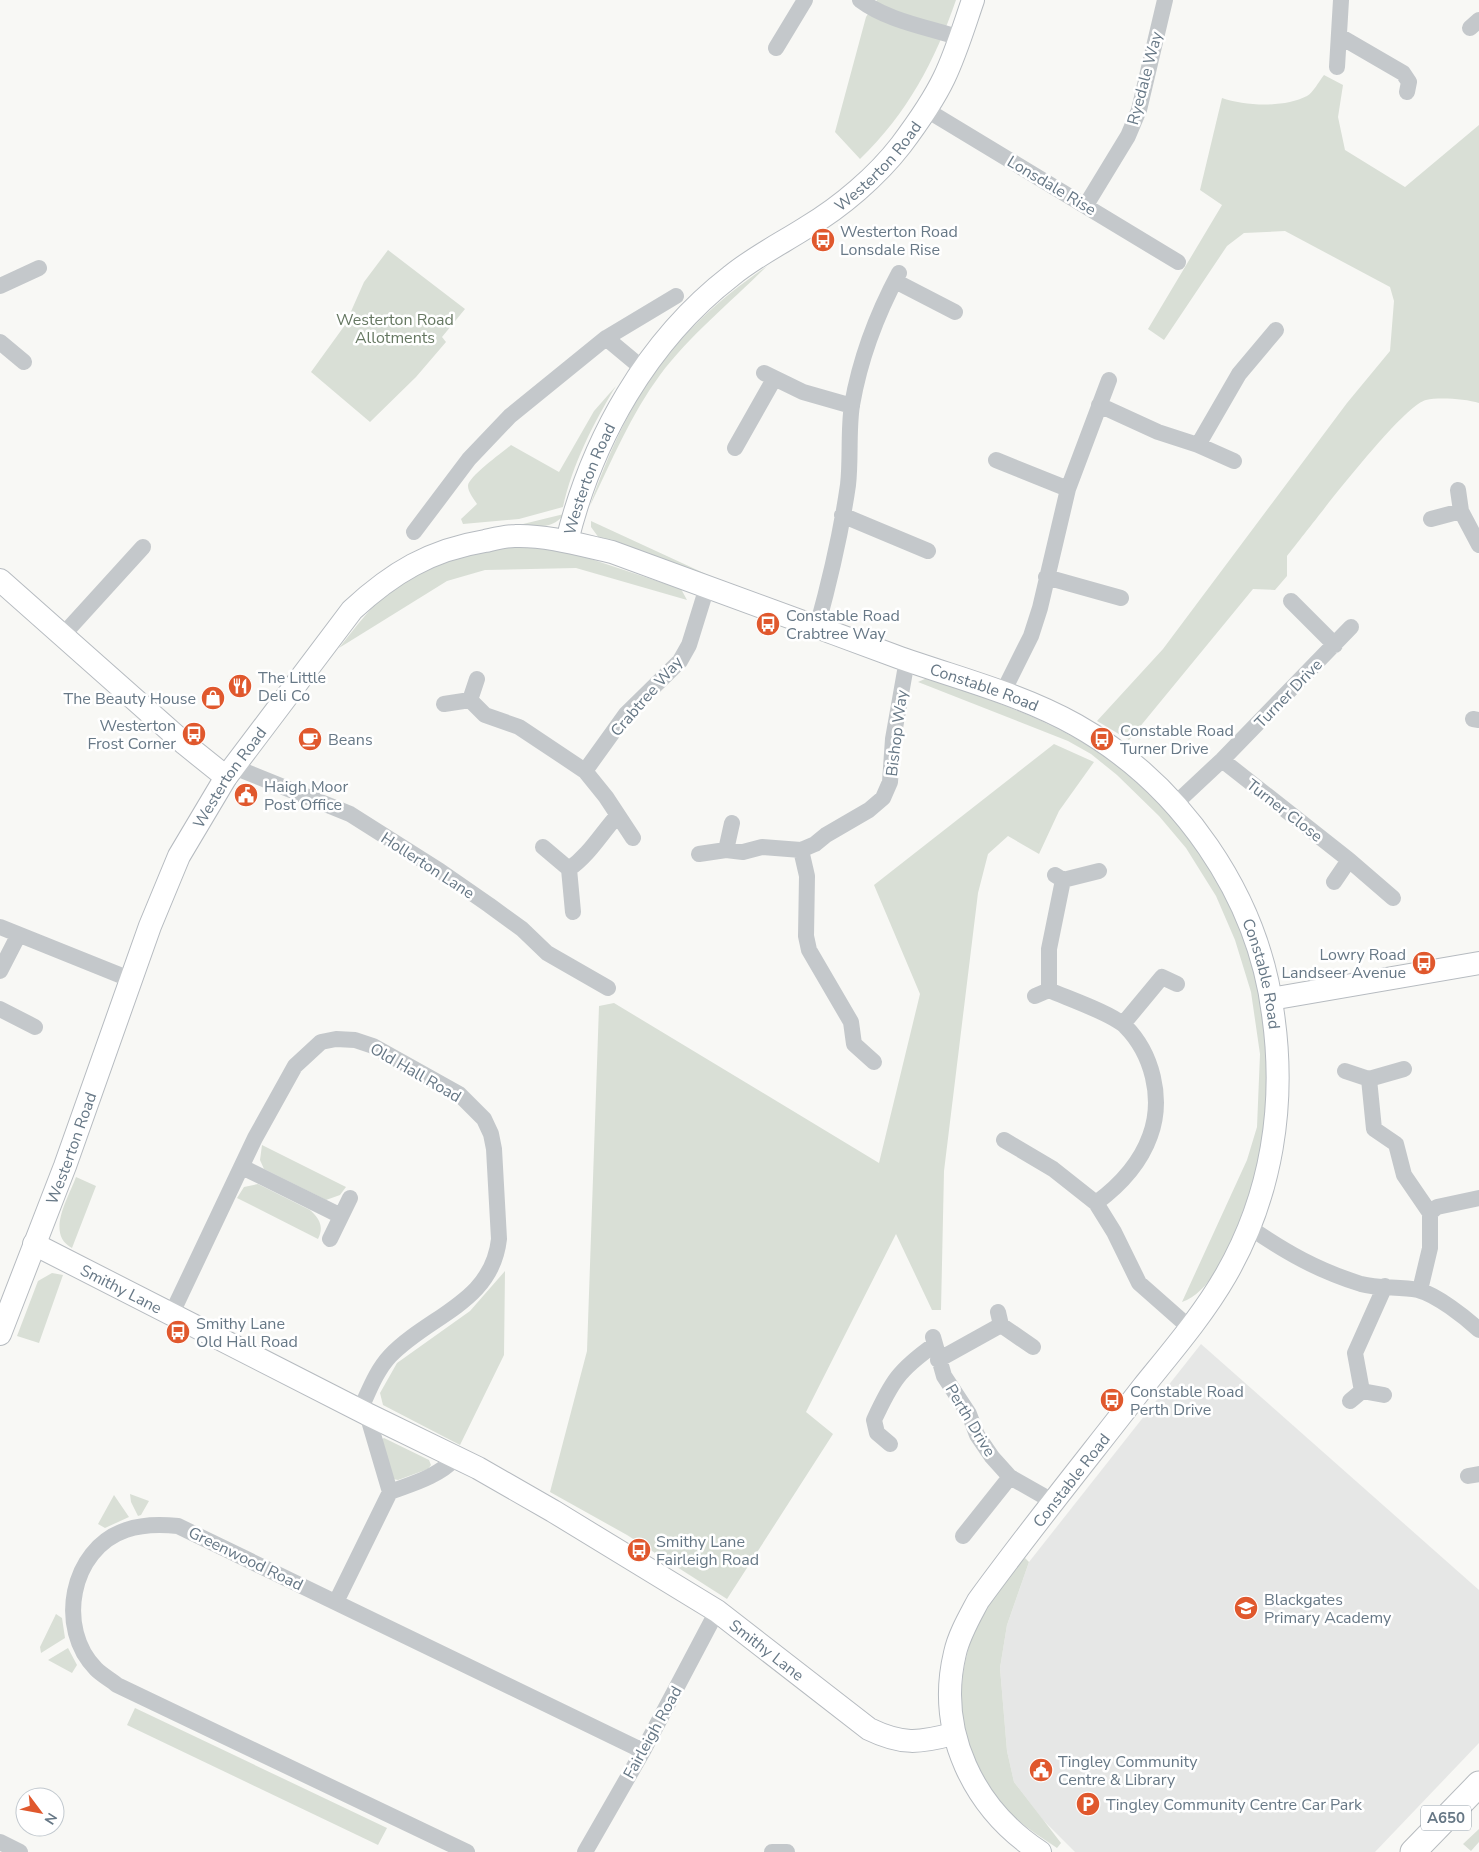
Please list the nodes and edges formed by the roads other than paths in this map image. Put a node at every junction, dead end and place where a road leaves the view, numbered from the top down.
1 (805, 0) edge
2 (973, 0) edge
3 (1165, 0) edge
4 (1341, 0) edge
5 (865, 1) edge
6 (1341, 37) junction
7 (960, 38) junction
8 (776, 48) dead end
9 (1338, 67) dead end
10 (1407, 92) dead end
11 (925, 109) junction
12 (1086, 205) junction
13 (1178, 262) dead end
14 (39, 268) dead end
15 (0, 286) edge
16 (676, 296) dead end
17 (955, 312) dead end
18 (1276, 330) dead end
19 (606, 338) junction
20 (0, 342) edge
21 (24, 362) dead end
22 (642, 368) junction
23 (1109, 380) dead end
24 (1099, 405) junction
25 (852, 406) junction
26 (1198, 445) junction
27 (735, 448) dead end
28 (996, 460) dead end
29 (1234, 461) dead end
30 (1068, 489) junction
31 (1458, 490) dead end
32 (1460, 511) junction
33 (842, 515) junction
34 (1431, 519) dead end
35 (414, 532) dead end
36 (567, 541) junction
37 (1479, 545) edge
38 (143, 547) dead end
39 (928, 551) dead end
40 (1046, 577) junction
41 (0, 580) edge
42 (706, 587) junction
43 (1121, 598) dead end
44 (1291, 601) dead end
45 (817, 627) junction
46 (1351, 627) dead end
47 (62, 636) junction
48 (1335, 645) junction
49 (907, 660) junction
50 (477, 679) dead end
51 (1003, 692) junction
52 (470, 700) junction
53 (444, 704) dead end
54 (1222, 760) junction
55 (585, 771) junction
56 (230, 772) junction
57 (1175, 804) junction
58 (617, 816) junction
59 (732, 823) dead end
60 (633, 838) dead end
61 (542, 847) dead end
62 (726, 850) junction
63 (802, 850) junction
64 (700, 854) dead end
65 (1349, 860) junction
66 (569, 869) junction
67 (1099, 871) dead end
68 (1334, 882) dead end
69 (1393, 898) dead end
70 (573, 912) dead end
71 (0, 927) edge
72 (18, 936) junction
73 (1479, 963) edge
74 (0, 971) edge
75 (132, 980) junction
76 (1177, 984) dead end
77 (608, 988) dead end
78 (1271, 999) junction
79 (0, 1009) edge
80 (1123, 1024) junction
81 (35, 1027) dead end
82 (874, 1062) dead end
83 (1404, 1069) dead end
84 (1345, 1071) dead end
85 (1369, 1079) junction
86 (1004, 1140) dead end
87 (242, 1167) junction
88 (350, 1198) dead end
89 (1479, 1198) edge
90 (1096, 1203) junction
91 (1430, 1213) junction
92 (342, 1216) junction
93 (1249, 1227) junction
94 (330, 1239) dead end
95 (34, 1244) junction
96 (1386, 1286) junction
97 (1420, 1290) junction
98 (172, 1313) junction
99 (1190, 1328) junction
100 (1479, 1330) edge
101 (0, 1334) edge
102 (935, 1347) junction
103 (1033, 1348) dead end
104 (1384, 1395) dead end
105 (363, 1412) junction
106 (890, 1444) dead end
107 (456, 1458) junction
108 (1010, 1477) junction
109 (390, 1492) junction
110 (1054, 1502) junction
111 (962, 1536) dead end
112 (336, 1602) junction
113 (717, 1611) junction
114 (953, 1734) junction
115 (643, 1751) junction
116 (1479, 1784) edge
117 (0, 1842) edge
118 (20, 1852) edge
119 (467, 1852) edge
120 (585, 1852) edge
121 (772, 1852) edge
122 (787, 1852) edge
123 (1040, 1852) edge
124 (1413, 1852) edge

1 - 8 street
2 - 7 street, Westerton Road
3 - 12 street, Ryedale Way
4 - 6 street
5 - 7 street
6 - 9 street
6 - 10 street
7 - 11 street, Westerton Road
11 - 12 street, Lonsdale Rise
11 - 22 street, Westerton Road
12 - 13 street, Lonsdale Rise
14 - 15 street
16 - 19 street
17 - 25 street
18 - 26 street
19 - 22 street
19 - 35 street
20 - 21 street
22 - 36 street, Westerton Road
23 - 24 street
24 - 26 street
24 - 30 street
25 - 27 street
25 - 33 street
26 - 29 street
28 - 30 street
30 - 40 street
31 - 32 street
32 - 34 street
32 - 37 street
33 - 39 street
33 - 45 street
36 - 42 street, Constable Road
36 - 56 street, Westerton Road
38 - 47 street
40 - 43 street
40 - 51 street
41 - 47 street
42 - 45 street, Constable Road
42 - 55 street, Crabtree Way
44 - 48 street, Turner Drive
45 - 49 street, Constable Road
46 - 48 street, Turner Drive
47 - 56 street
48 - 54 street, Turner Drive
49 - 51 street, Constable Road
49 - 63 street, Bishop Way
50 - 52 street
51 - 57 street, Constable Road
52 - 53 street
52 - 55 street
54 - 57 street, Turner Drive
54 - 65 street, Turner Close
55 - 58 street
56 - 75 street, Westerton Road
56 - 77 street, Hollerton Lane
57 - 78 street, Constable Road
58 - 60 street
58 - 66 street
59 - 62 street
61 - 66 street
62 - 63 street
62 - 64 street
63 - 82 street
65 - 68 street
65 - 69 street, Turner Close
66 - 70 street
67 - 80 street
71 - 72 street
72 - 74 street
72 - 75 street
73 - 78 street
75 - 95 street, Westerton Road
76 - 80 street
78 - 93 street, Constable Road
79 - 81 street
80 - 90 street
83 - 85 street
84 - 85 street
85 - 91 street
86 - 90 street
87 - 92 street
87 - 98 street, Old Hall Road
87 - 105 street, Old Hall Road
88 - 92 street
89 - 91 street
90 - 99 street
91 - 97 street
92 - 94 street
93 - 96 street
93 - 99 street, Constable Road
95 - 98 street, Smithy Lane
95 - 101 street, Westerton Road
96 - 97 street
96 - 104 street
97 - 100 street
98 - 105 street, Smithy Lane
99 - 110 street, Constable Road
102 - 103 street
102 - 106 street
102 - 108 street, Perth Drive
105 - 107 street, Smithy Lane
105 - 109 street
107 - 109 street
107 - 113 street, Smithy Lane
108 - 110 street, Perth Drive
108 - 111 street
109 - 112 street
110 - 114 street, Constable Road
112 - 115 street, Greenwood Road
112 - 119 street, Greenwood Road
113 - 114 street, Smithy Lane
113 - 115 street, Fairleigh Road
114 - 123 street
115 - 120 street, Fairleigh Road
116 - 124 main road, A650
117 - 118 street
121 - 122 street

